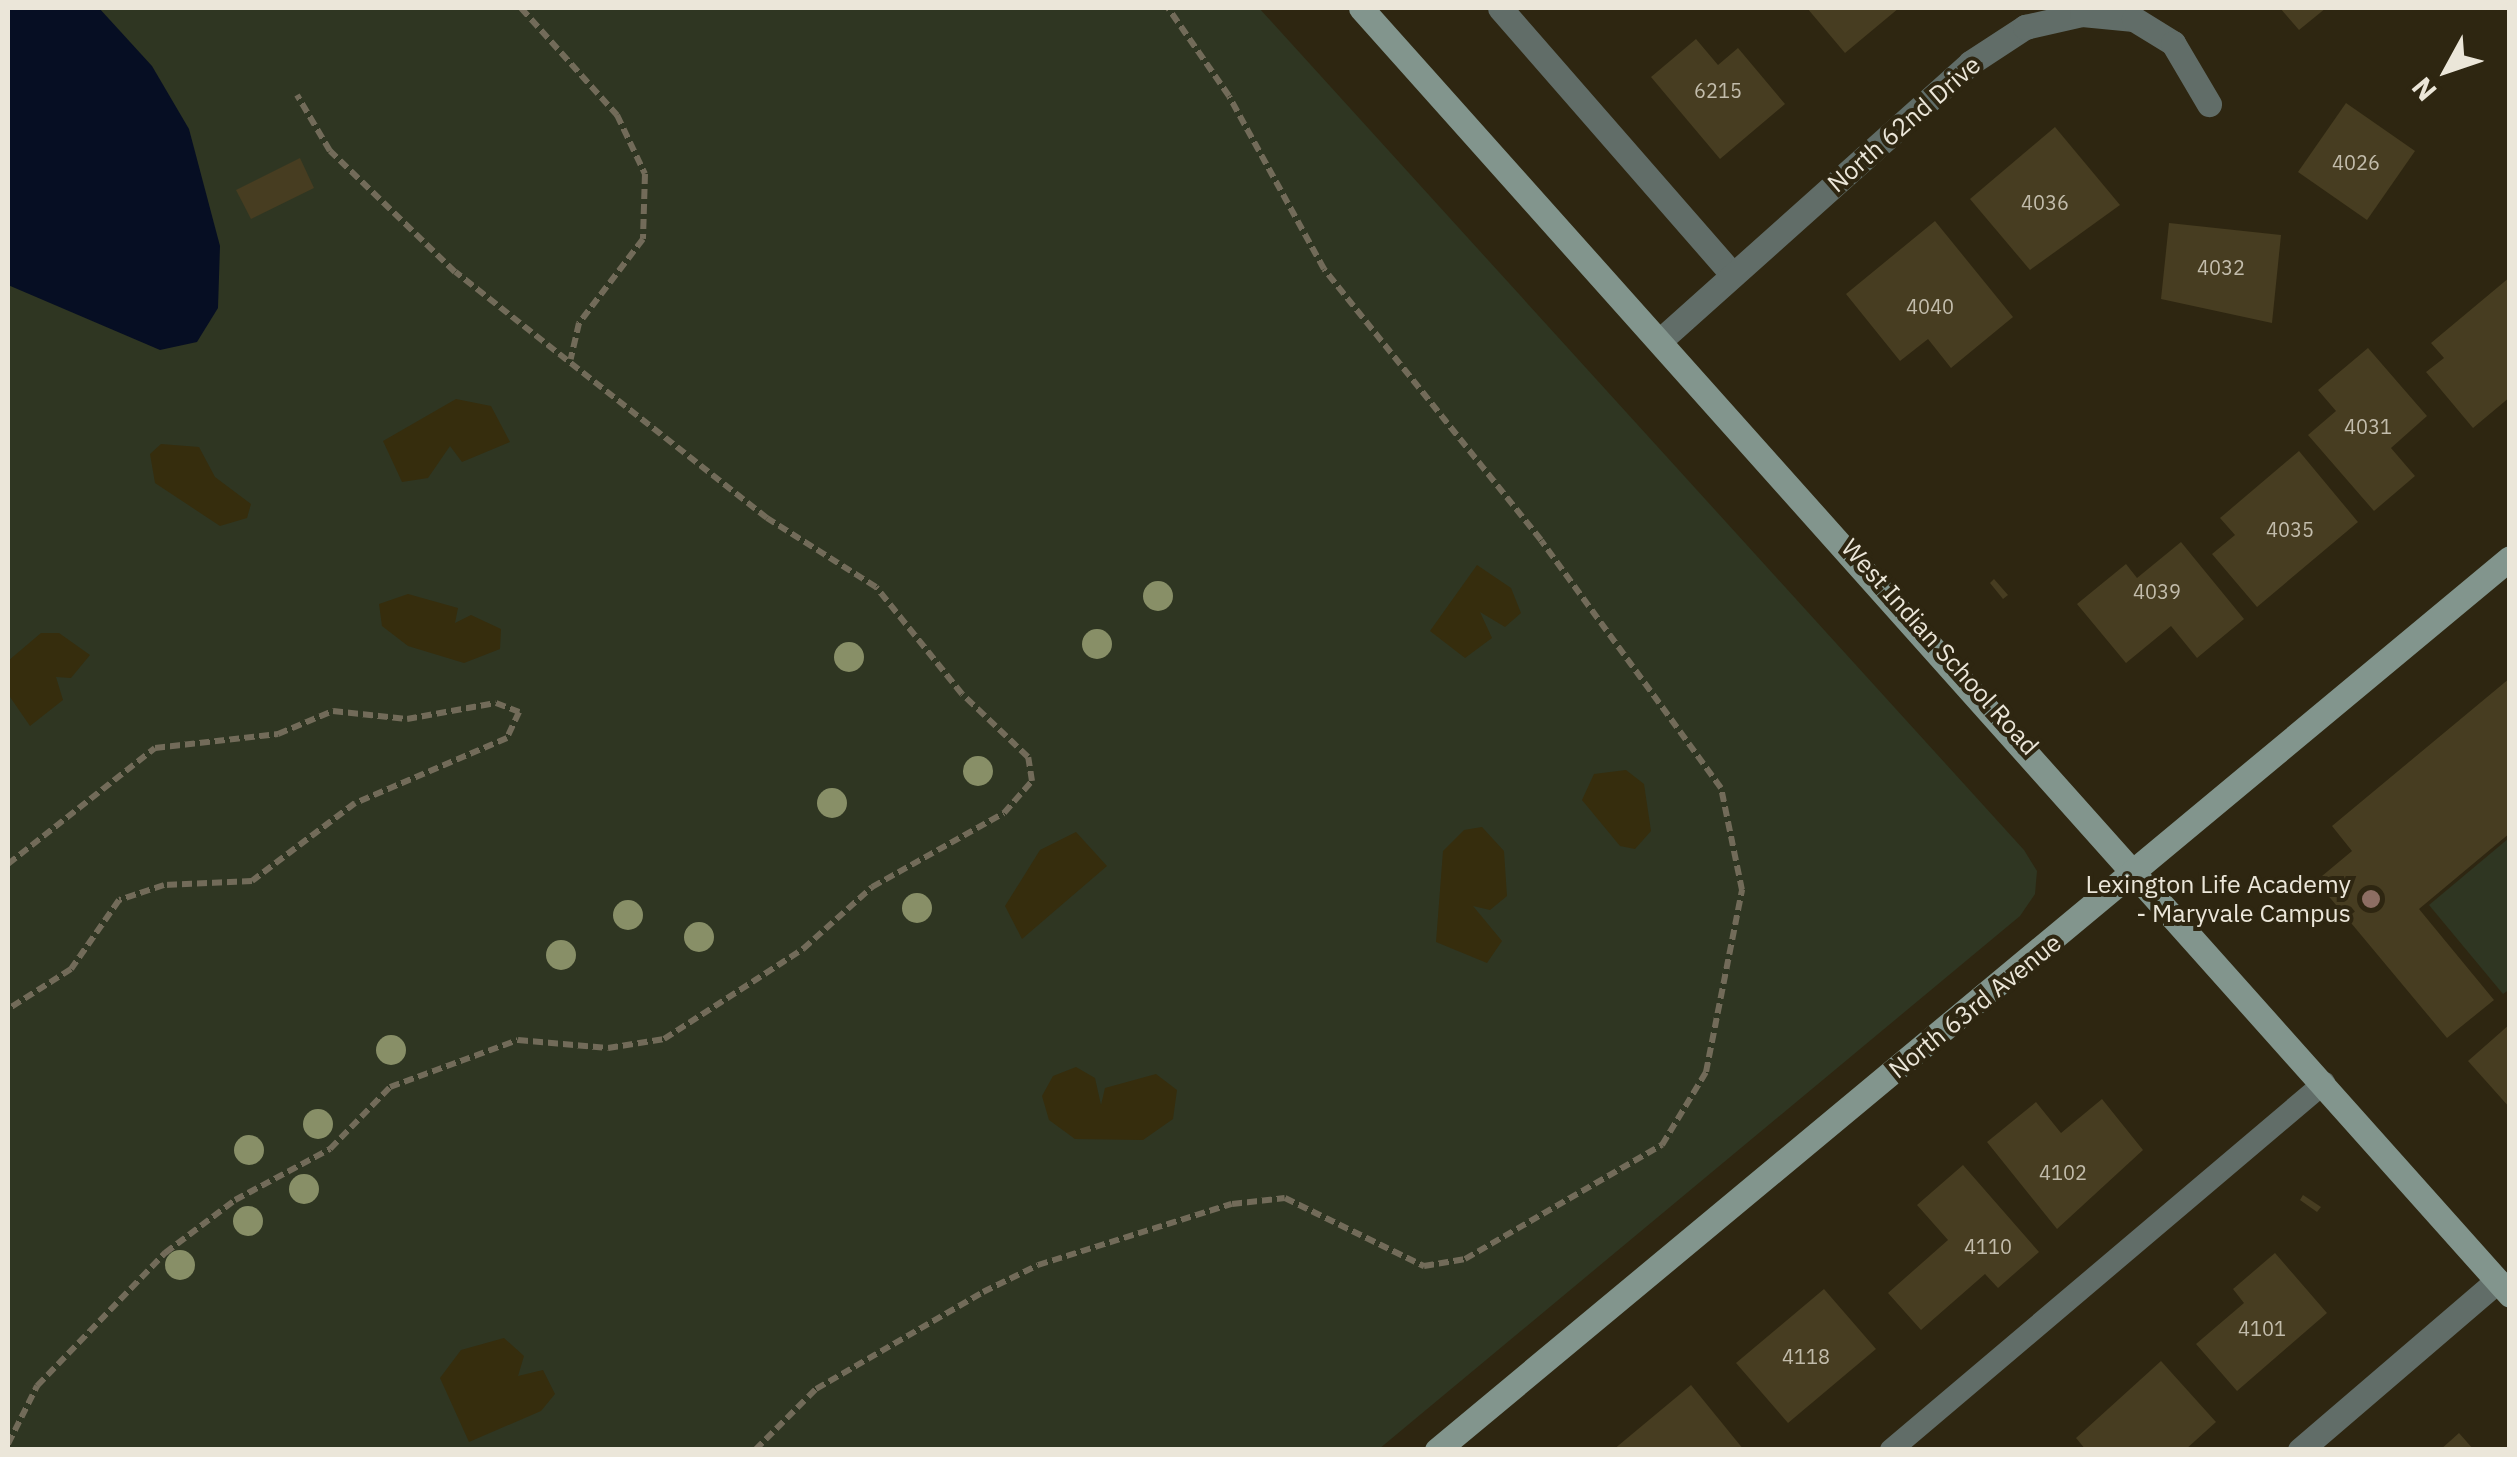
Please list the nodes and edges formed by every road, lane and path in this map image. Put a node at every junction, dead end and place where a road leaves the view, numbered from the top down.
1 (521, 8) edge
2 (1168, 8) edge
3 (1361, 8) edge
4 (1500, 8) edge
5 (297, 95) dead end
6 (2209, 104) dead end
7 (1733, 274) junction
8 (1664, 337) junction
9 (571, 360) junction
10 (2510, 558) edge
11 (8, 864) edge
12 (2138, 870) junction
13 (8, 1008) edge
14 (2324, 1083) junction
15 (2503, 1288) edge
16 (8, 1444) edge
17 (755, 1450) edge
18 (1437, 1450) edge
19 (1890, 1450) edge
20 (2300, 1450) edge

1 - 9 path
2 - 17 path
3 - 8 main road, West Indian School Road
4 - 7 street
5 - 9 path
6 - 7 street, North 62nd Drive
7 - 8 street, North 62nd Drive
8 - 12 main road, West Indian School Road
9 - 16 path
10 - 12 main road, North 63rd Avenue
11 - 13 path
12 - 14 main road, West Indian School Road
12 - 18 main road, North 63rd Avenue
14 - 15 main road, West Indian School Road
14 - 19 lane
15 - 20 street

